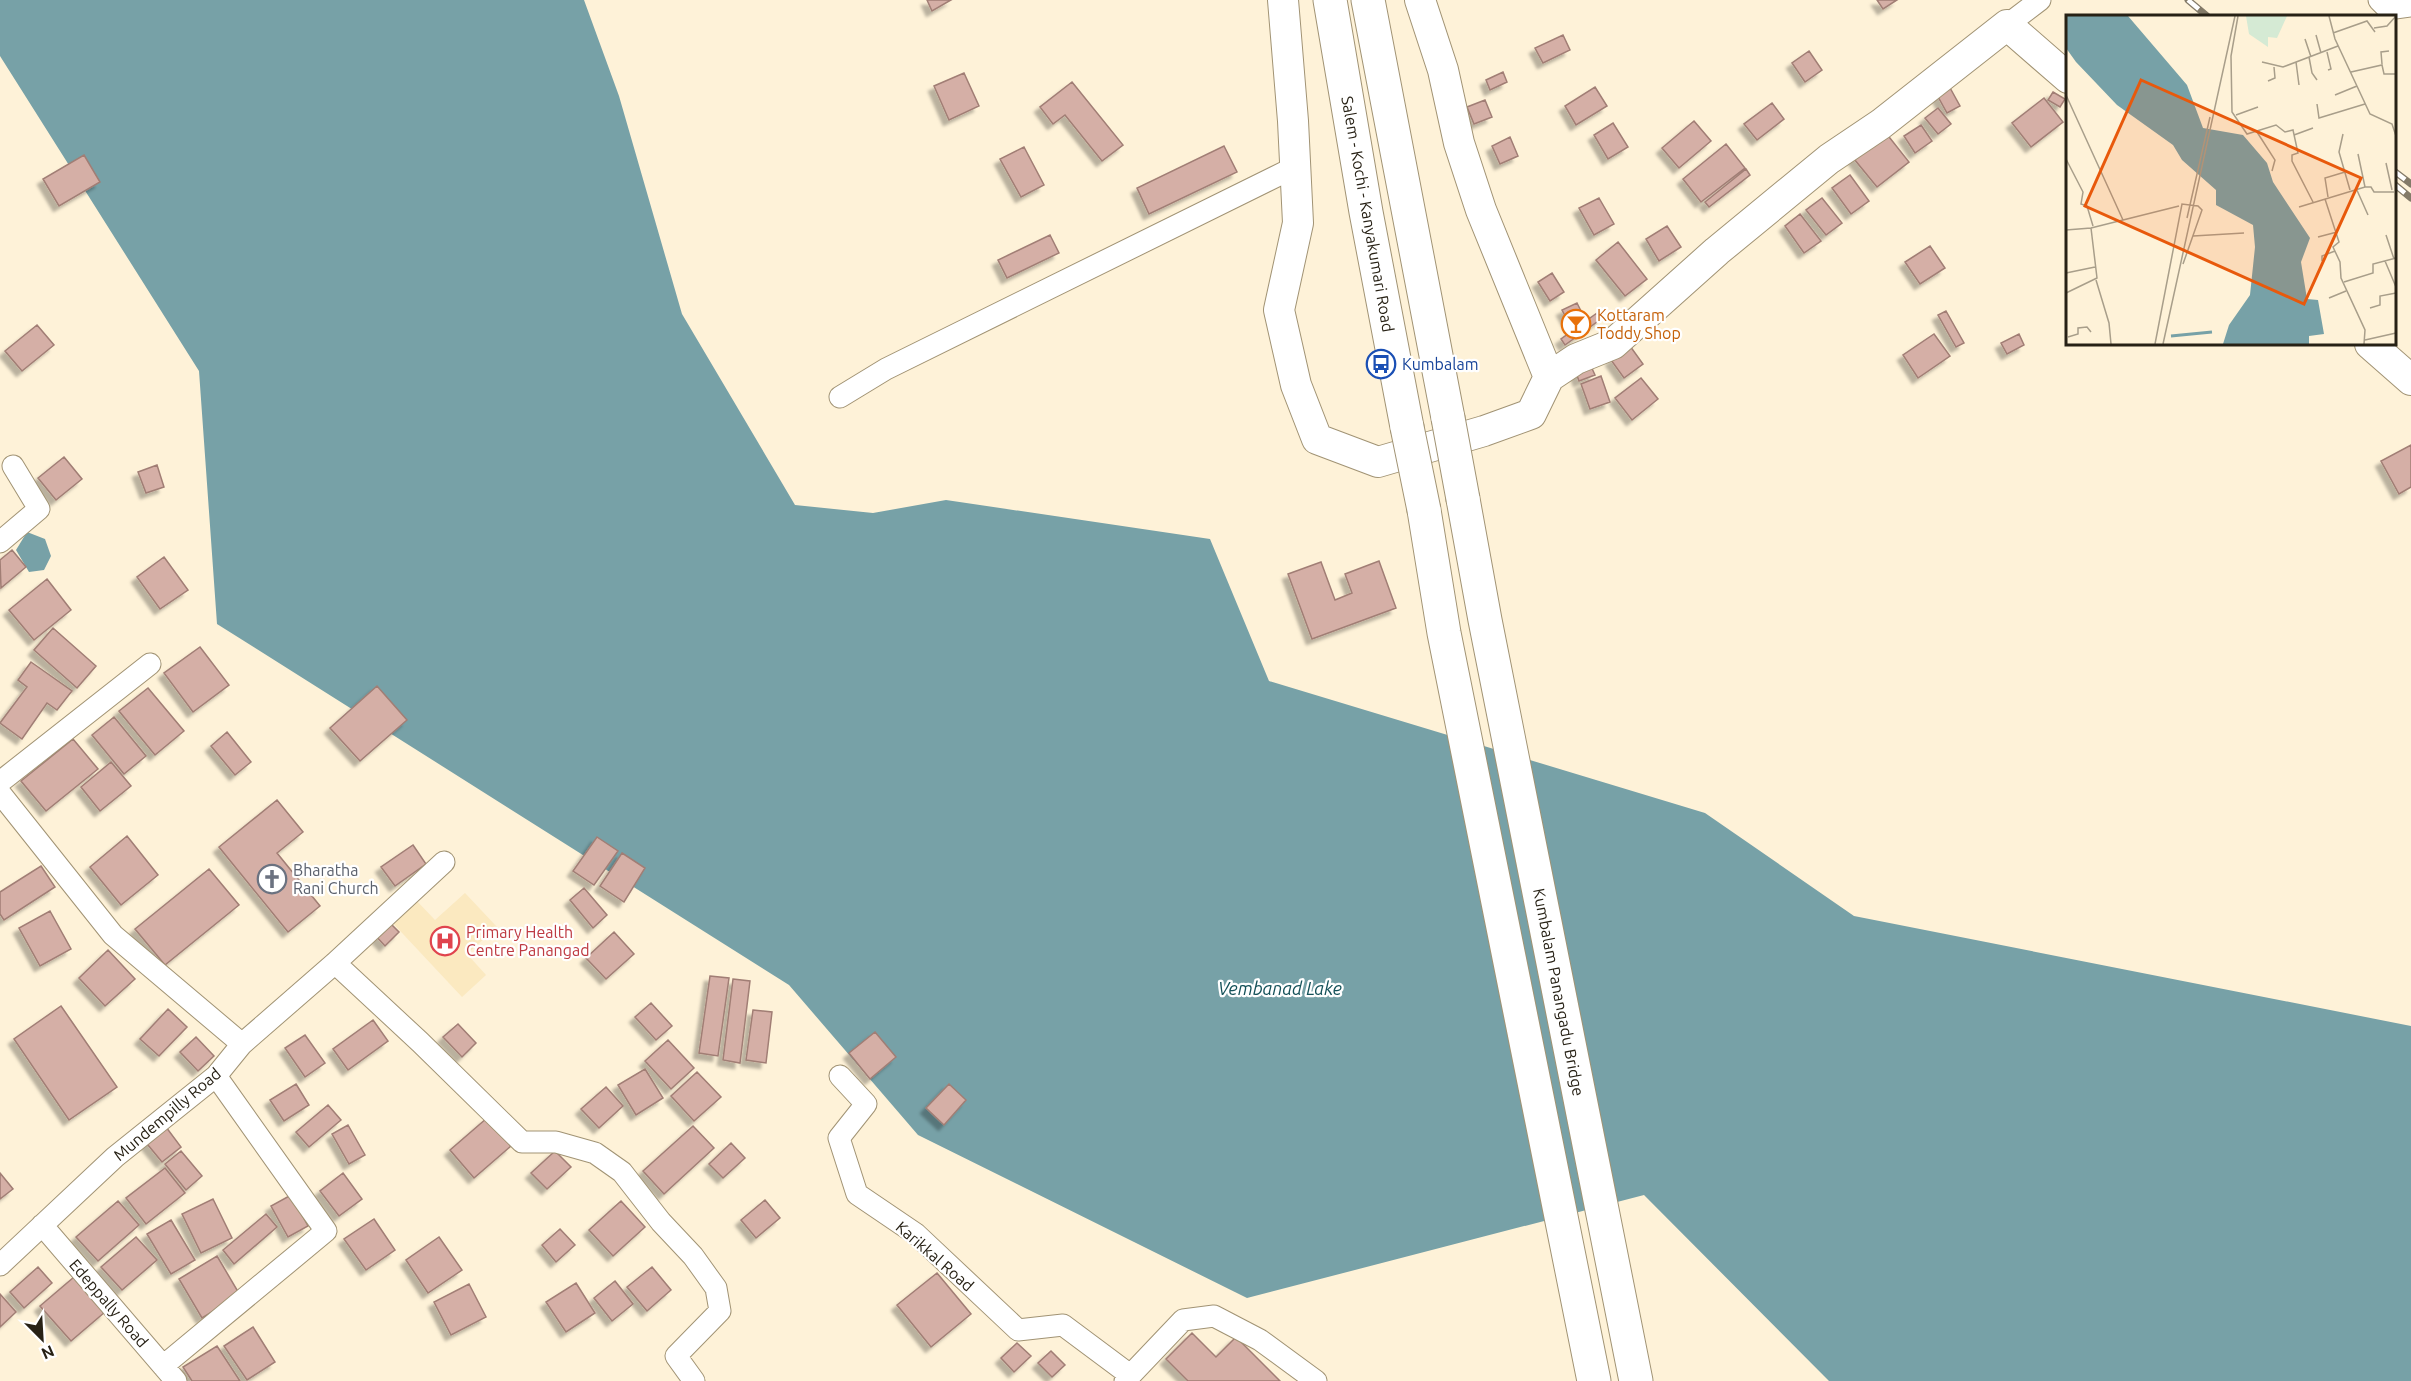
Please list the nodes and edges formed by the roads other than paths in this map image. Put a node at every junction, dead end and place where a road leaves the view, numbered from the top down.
1 (1283, 0) edge
2 (1330, 0) edge
3 (1368, 0) edge
4 (1420, 0) edge
5 (2040, 0) edge
6 (2379, 0) edge
7 (2411, 6) edge
8 (2007, 25) junction
9 (2066, 77) edge
10 (1295, 167) junction
11 (2371, 345) edge
12 (1549, 377) junction
13 (2411, 380) edge
14 (840, 397) dead end
15 (13, 466) dead end
16 (0, 542) edge
17 (150, 664) dead end
18 (0, 782) edge
19 (0, 793) edge
20 (444, 862) dead end
21 (335, 963) junction
22 (242, 1044) junction
23 (216, 1076) junction
24 (840, 1076) dead end
25 (42, 1225) junction
26 (0, 1265) edge
27 (1634, 1372) edge
28 (170, 1373) edge
29 (1128, 1378) edge
30 (694, 1381) edge
31 (1316, 1381) edge
32 (1594, 1381) edge

1 - 10 street
2 - 32 highway, Salem - Kochi - Kanyakumari Road, bridge
3 - 27 highway, Kumbalam Panangadu Bridge, bridge
4 - 12 street
5 - 8 street
6 - 7 street
8 - 9 street
8 - 12 street
10 - 12 street
10 - 14 street
11 - 13 street
15 - 16 street
17 - 18 street
19 - 22 street
20 - 21 street, Mundempilly Road
21 - 22 street, Mundempilly Road
21 - 30 street
22 - 23 street, Mundempilly Road
23 - 25 street, Mundempilly Road
23 - 28 street
24 - 29 street, Karikkal Road
25 - 26 street, Mundempilly Road
25 - 28 street, Edeppally Road
29 - 31 street

